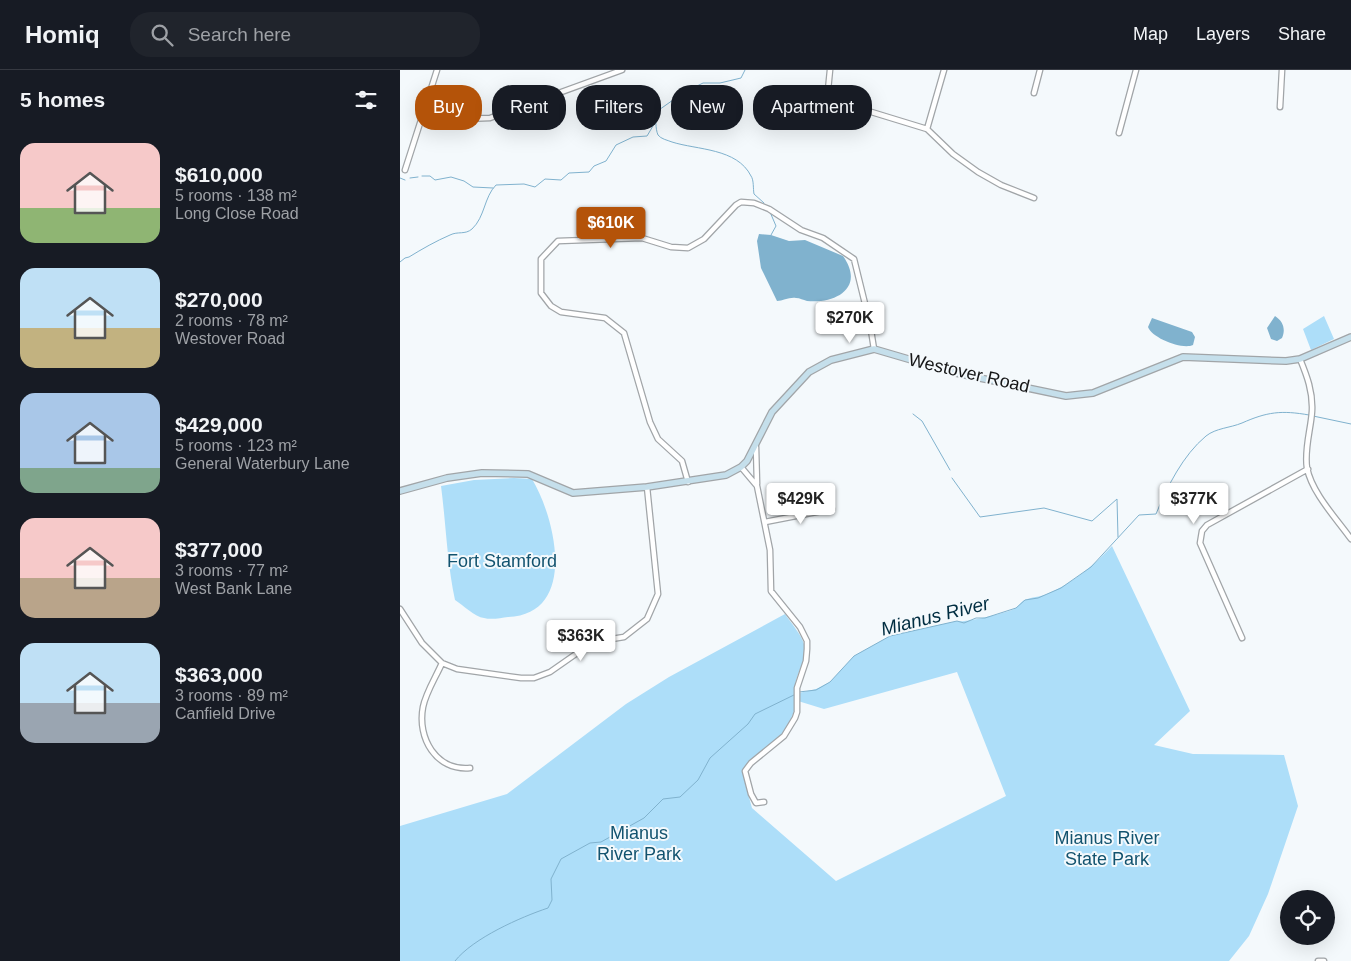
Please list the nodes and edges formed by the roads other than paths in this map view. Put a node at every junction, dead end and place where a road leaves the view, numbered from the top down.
1 (437, 70) edge
2 (622, 70) edge
3 (830, 70) edge
4 (944, 70) edge
5 (1040, 70) edge
6 (1136, 70) edge
7 (1282, 70) edge
8 (432, 85) edge
9 (1034, 93) dead end
10 (1280, 107) dead end
11 (482, 118) edge
12 (927, 129) junction
13 (416, 130) edge
14 (1118, 134) dead end
15 (405, 170) dead end
16 (1034, 198) dead end
17 (1351, 337) edge
18 (874, 349) junction
19 (1300, 359) junction
20 (756, 447) junction
21 (741, 467) junction
22 (1308, 469) junction
23 (688, 482) junction
24 (757, 486) junction
25 (646, 487) junction
26 (400, 491) edge
27 (832, 509) dead end
28 (765, 522) junction
29 (1351, 539) edge
30 (400, 609) edge
31 (1242, 638) dead end
32 (442, 663) junction
33 (470, 768) dead end
34 (764, 802) dead end
35 (1318, 961) edge
36 (1324, 961) edge

1 - 8 street
2 - 11 street
3 - 12 street
4 - 12 street
5 - 9 street
6 - 14 street
7 - 10 street
12 - 16 street
13 - 15 street
17 - 19 street, Westover Road
18 - 19 street, Westover Road
18 - 20 street
18 - 23 street
19 - 22 street
20 - 21 street
20 - 24 street
21 - 23 street
21 - 24 street
22 - 29 street
22 - 31 street
23 - 25 street
24 - 28 street
25 - 26 street
25 - 32 street
27 - 28 street
28 - 34 street
30 - 32 street
32 - 33 street
35 - 36 street

